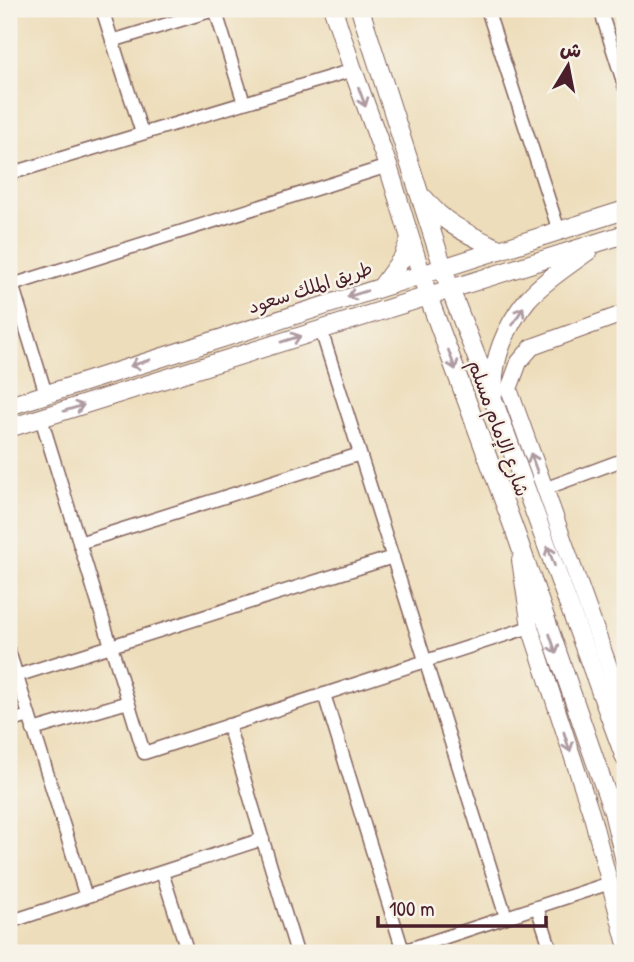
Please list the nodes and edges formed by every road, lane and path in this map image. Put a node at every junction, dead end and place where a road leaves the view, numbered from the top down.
1 (102, 9) edge
2 (216, 9) edge
3 (333, 9) edge
4 (360, 9) edge
5 (487, 9) edge
6 (600, 9) edge
7 (112, 41) junction
8 (352, 70) junction
9 (625, 88) edge
10 (244, 103) junction
11 (142, 133) junction
12 (388, 166) junction
13 (9, 174) edge
14 (419, 191) junction
15 (625, 210) edge
16 (559, 231) junction
17 (625, 234) edge
18 (410, 240) junction
19 (598, 243) junction
20 (499, 249) junction
21 (444, 267) junction
22 (422, 273) junction
23 (10, 282) edge
24 (382, 286) junction
25 (450, 289) junction
26 (428, 296) junction
27 (625, 313) edge
28 (321, 330) junction
29 (46, 394) junction
30 (494, 402) junction
31 (9, 406) edge
32 (41, 418) junction
33 (9, 428) edge
34 (360, 454) junction
35 (625, 459) edge
36 (544, 489) junction
37 (516, 534) junction
38 (79, 543) junction
39 (393, 556) junction
40 (530, 627) junction
41 (111, 645) junction
42 (9, 651) edge
43 (426, 661) junction
44 (16, 676) junction
45 (619, 677) edge
46 (324, 694) junction
47 (128, 702) junction
48 (625, 711) edge
49 (29, 716) junction
50 (9, 722) edge
51 (228, 725) junction
52 (33, 730) junction
53 (625, 758) edge
54 (262, 839) junction
55 (625, 861) edge
56 (162, 872) junction
57 (610, 883) junction
58 (86, 897) junction
59 (537, 907) junction
60 (506, 917) junction
61 (9, 922) edge
62 (625, 941) edge
63 (400, 952) edge
64 (188, 953) edge
65 (297, 953) edge
66 (552, 953) edge

1 - 7 street
2 - 7 street
2 - 10 street
3 - 8 main road, شارع الإمام مسلم
4 - 14 main road, شارع الإمام مسلم
5 - 16 street
6 - 9 street
7 - 11 street
8 - 10 street
8 -> 12 main road, شارع الإمام مسلم
10 - 11 street
11 - 13 street
12 - 18 main road, شارع الإمام مسلم
12 - 23 street
14 - 20 main road
14 - 21 main road, شارع الإمام مسلم
15 - 16 main road, طريق الملك سعود
16 - 20 main road, طريق الملك سعود
17 - 19 main road
18 - 22 main road, شارع الإمام مسلم
18 - 24 main road
19 - 25 main road
30 -> 19 main road
20 - 21 main road, طريق الملك سعود
21 - 22 main road, طريق الملك سعود
21 - 25 main road, شارع الإمام مسلم
22 - 24 main road, طريق الملك سعود
22 - 26 main road, شارع الإمام مسلم
23 - 29 street
24 -> 29 main road, طريق الملك سعود
25 - 26 main road
25 - 30 main road, شارع الإمام مسلم
26 - 28 main road
26 -> 37 main road, شارع الإمام مسلم
36 -> 27 street
32 -> 28 main road
28 - 34 street
29 - 31 main road, طريق الملك سعود
53 -> 30 main road, شارع الإمام مسلم
32 - 33 main road
32 - 38 street
34 - 38 street
34 - 39 street
35 - 36 street
36 - 45 street
37 - 40 street
37 -> 55 main road, شارع الإمام مسلم
38 - 41 street
39 - 41 street
39 - 43 street
40 - 43 street
40 -> 57 street
41 - 44 street
41 - 47 street
42 - 44 street
43 - 46 street
43 - 60 street
44 - 49 street
45 - 48 street
46 - 51 street
46 - 63 street
47 - 51 street
47 - 52 street
49 - 50 street
49 - 52 street
51 - 54 street
52 - 58 street
54 - 56 street
54 - 65 street
56 - 58 street
56 - 64 street
57 - 59 street
57 - 62 street
58 - 61 street
59 - 60 street
59 - 66 street
60 - 63 street

